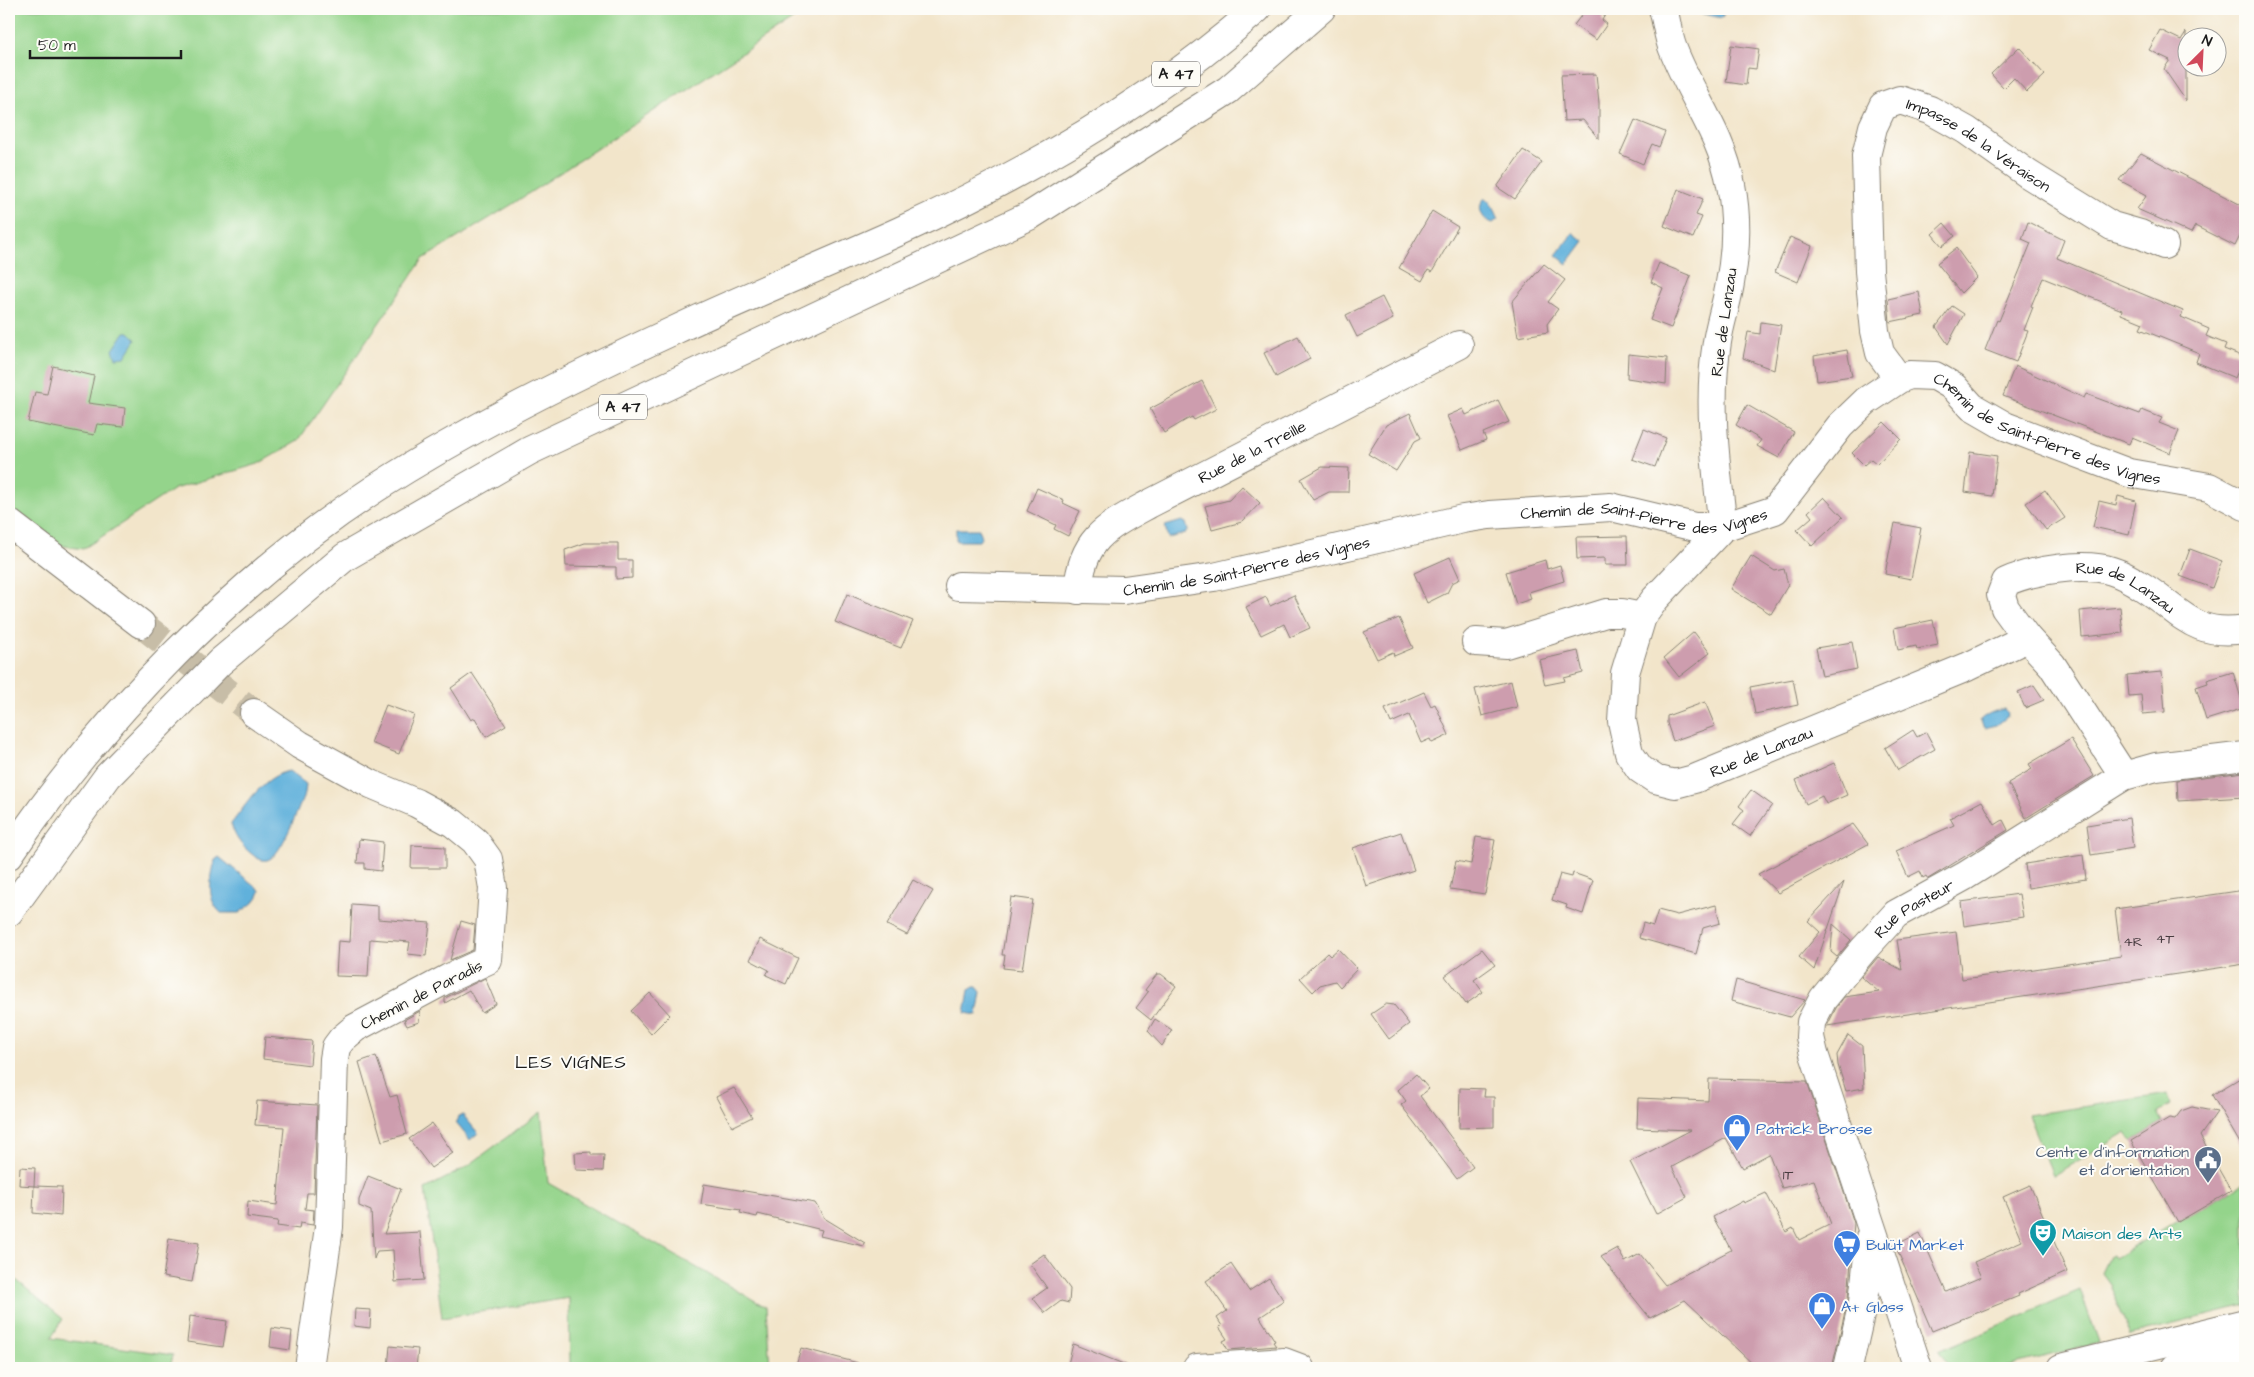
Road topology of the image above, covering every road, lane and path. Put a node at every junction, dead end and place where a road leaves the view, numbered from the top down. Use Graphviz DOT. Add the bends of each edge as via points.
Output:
graph roads {
  1 [pos="1257,9"];
  2 [pos="1321,9"];
  3 [pos="1663,9"];
  4 [pos="2164,245"];
  5 [pos="1460,345"];
  6 [pos="1899,379"];
  7 [pos="2245,506"];
  8 [pos="9,523"];
  9 [pos="1723,527"];
  10 [pos="959,586"];
  11 [pos="1078,590"];
  12 [pos="1642,617"];
  13 [pos="140,624"];
  14 [pos="2245,630"];
  15 [pos="2027,638"];
  16 [pos="1476,642"];
  17 [pos="254,713"];
  18 [pos="2245,756"];
  19 [pos="2124,776"];
  20 [pos="9,855"];
  21 [pos="9,912"];
  22 [pos="1871,1229"];
  23 [pos="2245,1323"];
  24 [pos="2245,1350"];
  25 [pos="309,1368"];
  26 [pos="1197,1368"];
  27 [pos="1300,1368"];
  28 [pos="1848,1368"];
  29 [pos="1918,1368"];
  30 [pos="2061,1368"];
  31 [pos="2175,1368"];
  1 -- 20 [label="main road, A 47" via="1200,58 1150,92 1002,181 903,230 590,370 513,409 375,489 260,576 155,676 91,746"];
  2 -- 21 [label="main road, A 47" via="1228,90 1031,215 529,450 345,557 220,662 108,776"];
  3 -- 9 [label="main road, Rue de Lanzau" via="1673,49 1716,136 1731,185 1735,231 1730,282 1717,343 1713,401"];
  4 -- 6 [label="main road, Impasse de la Véraison" via="2112,226 1930,110 1900,100 1883,106 1873,127 1866,156 1869,271 1880,353"];
  5 -- 11 [label="main road, Rue de la Treille" via="1149,504 1105,530 1090,547 1080,568"];
  6 -- 7 [label="main road, Chemin de Saint-Pierre des Vignes" via="1910,375 1935,376 1954,387 1972,407 2005,426 2129,473 2209,488"];
  6 -- 9 [label="main road, Chemin de Saint-Pierre des Vignes" via="1866,401 1840,426 1775,510"];
  8 -- 13 [label="main road"];
  9 -- 11 [label="main road, Chemin de Saint-Pierre des Vignes" via="1695,527 1611,507 1488,515 1214,577 1124,590"];
  9 -- 12 [label="main road, Rue de Lanzau"];
  10 -- 11 [label="main road, Chemin de Saint-Pierre des Vignes"];
  12 -- 15 [label="main road, Rue de Lanzau" via="1625,673 1622,721 1629,752 1640,769 1655,779 1675,784 1967,667"];
  12 -- 16 [label="main road" via="1606,613 1506,644"];
  14 -- 15 [label="main road, Rue de Lanzau" via="2230,632 2199,627 2143,587 2112,571 2078,567 2021,576 2006,582 2001,595 2005,608"];
  15 -- 19 [label="main road, Rue de Lanzau" via="2052,665"];
  17 -- 25 [label="main road, Chemin de Paradis" via="332,764 453,823 475,841 488,859 493,888 488,960 355,1028 336,1047 329,1227"];
  18 -- 19 [label="main road, Rue Pasteur" via="2156,767"];
  19 -- 22 [label="main road, Rue Pasteur" via="1965,876 1896,914 1823,1000 1811,1022 1810,1038"];
  22 -- 28 [label="main road, Rue Pasteur" via="1863,1302"];
  22 -- 29 [label="main road, Rue Pasteur"];
  23 -- 30 [label="main road"];
  24 -- 31 [label="main road"];
  26 -- 27 [label="main road" via="1284,1362"];
}
